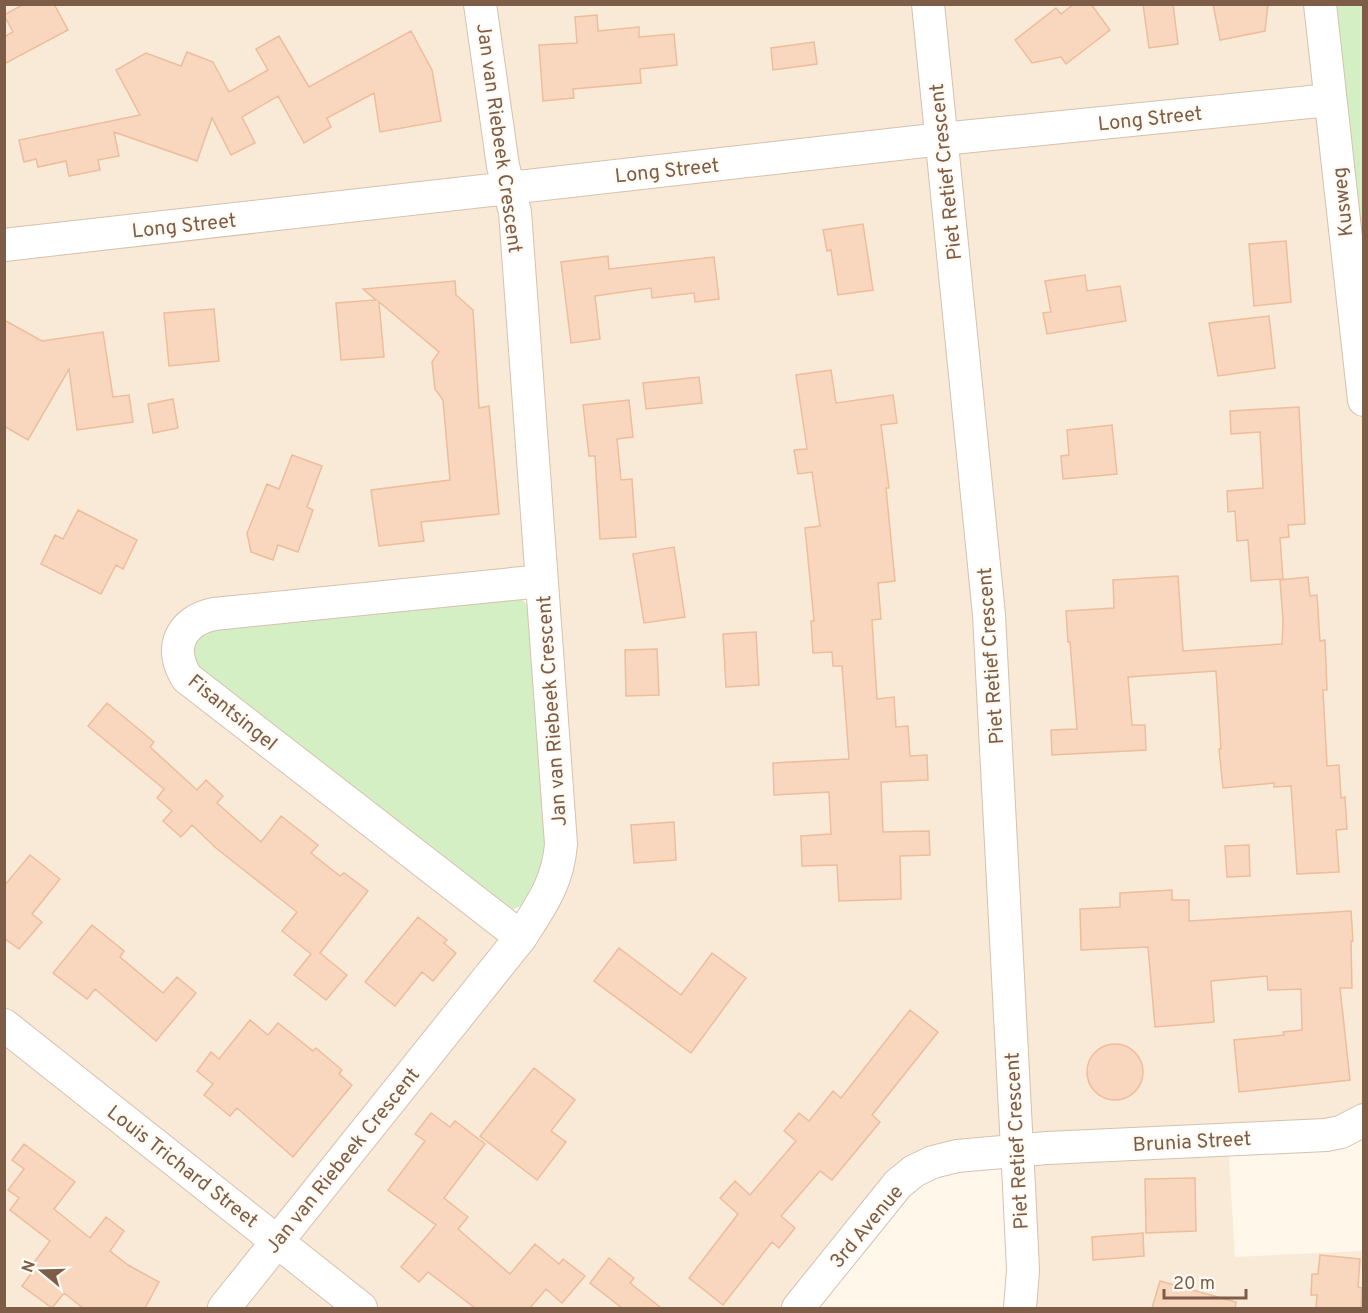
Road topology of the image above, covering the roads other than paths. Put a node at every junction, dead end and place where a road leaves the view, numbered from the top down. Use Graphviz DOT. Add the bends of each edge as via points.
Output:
graph roads {
  1 [pos="480,4"];
  2 [pos="928,4"];
  3 [pos="1320,4"];
  4 [pos="1330,100"];
  5 [pos="942,139"];
  6 [pos="509,188"];
  7 [pos="4,245"];
  8 [pos="1364,400"];
  9 [pos="542,581"];
  10 [pos="521,937"];
  11 [pos="4,1025"];
  12 [pos="1364,1120"];
  13 [pos="1017,1150"];
  14 [pos="278,1241"];
  15 [pos="224,1308"];
  16 [pos="361,1308"];
  17 [pos="798,1308"];
  18 [pos="1020,1308"];
  1 -- 6 [label="street, Jan van Riebeek Crescent"];
  2 -- 5 [label="street, Piet Retief Crescent"];
  3 -- 4 [label="street, Kusweg"];
  4 -- 5 [label="street, Long Street"];
  4 -- 8 [label="street, Kusweg"];
  5 -- 6 [label="street, Long Street"];
  5 -- 13 [label="street, Piet Retief Crescent" via="989,615"];
  6 -- 7 [label="street, Long Street"];
  6 -- 9 [label="street, Jan van Riebeek Crescent" via="515,212"];
  9 -- 10 [label="street, Jan van Riebeek Crescent" via="560,852 550,890"];
  9 -- 10 [label="street, Fisantsingel" via="214,614 194,621 178,647 181,669 187,678"];
  10 -- 14 [label="street, Jan van Riebeek Crescent"];
  11 -- 14 [label="street, Louis Trichard Street"];
  12 -- 13 [label="street, Brunia Street" via="1326,1135"];
  13 -- 17 [label="street, 3rd Avenue" via="944,1158 914,1171 898,1184"];
  13 -- 18 [label="street, Piet Retief Crescent" via="1023,1270"];
  14 -- 15 [label="street, Jan van Riebeek Crescent"];
  14 -- 16 [label="street, Louis Trichard Street"];
}
